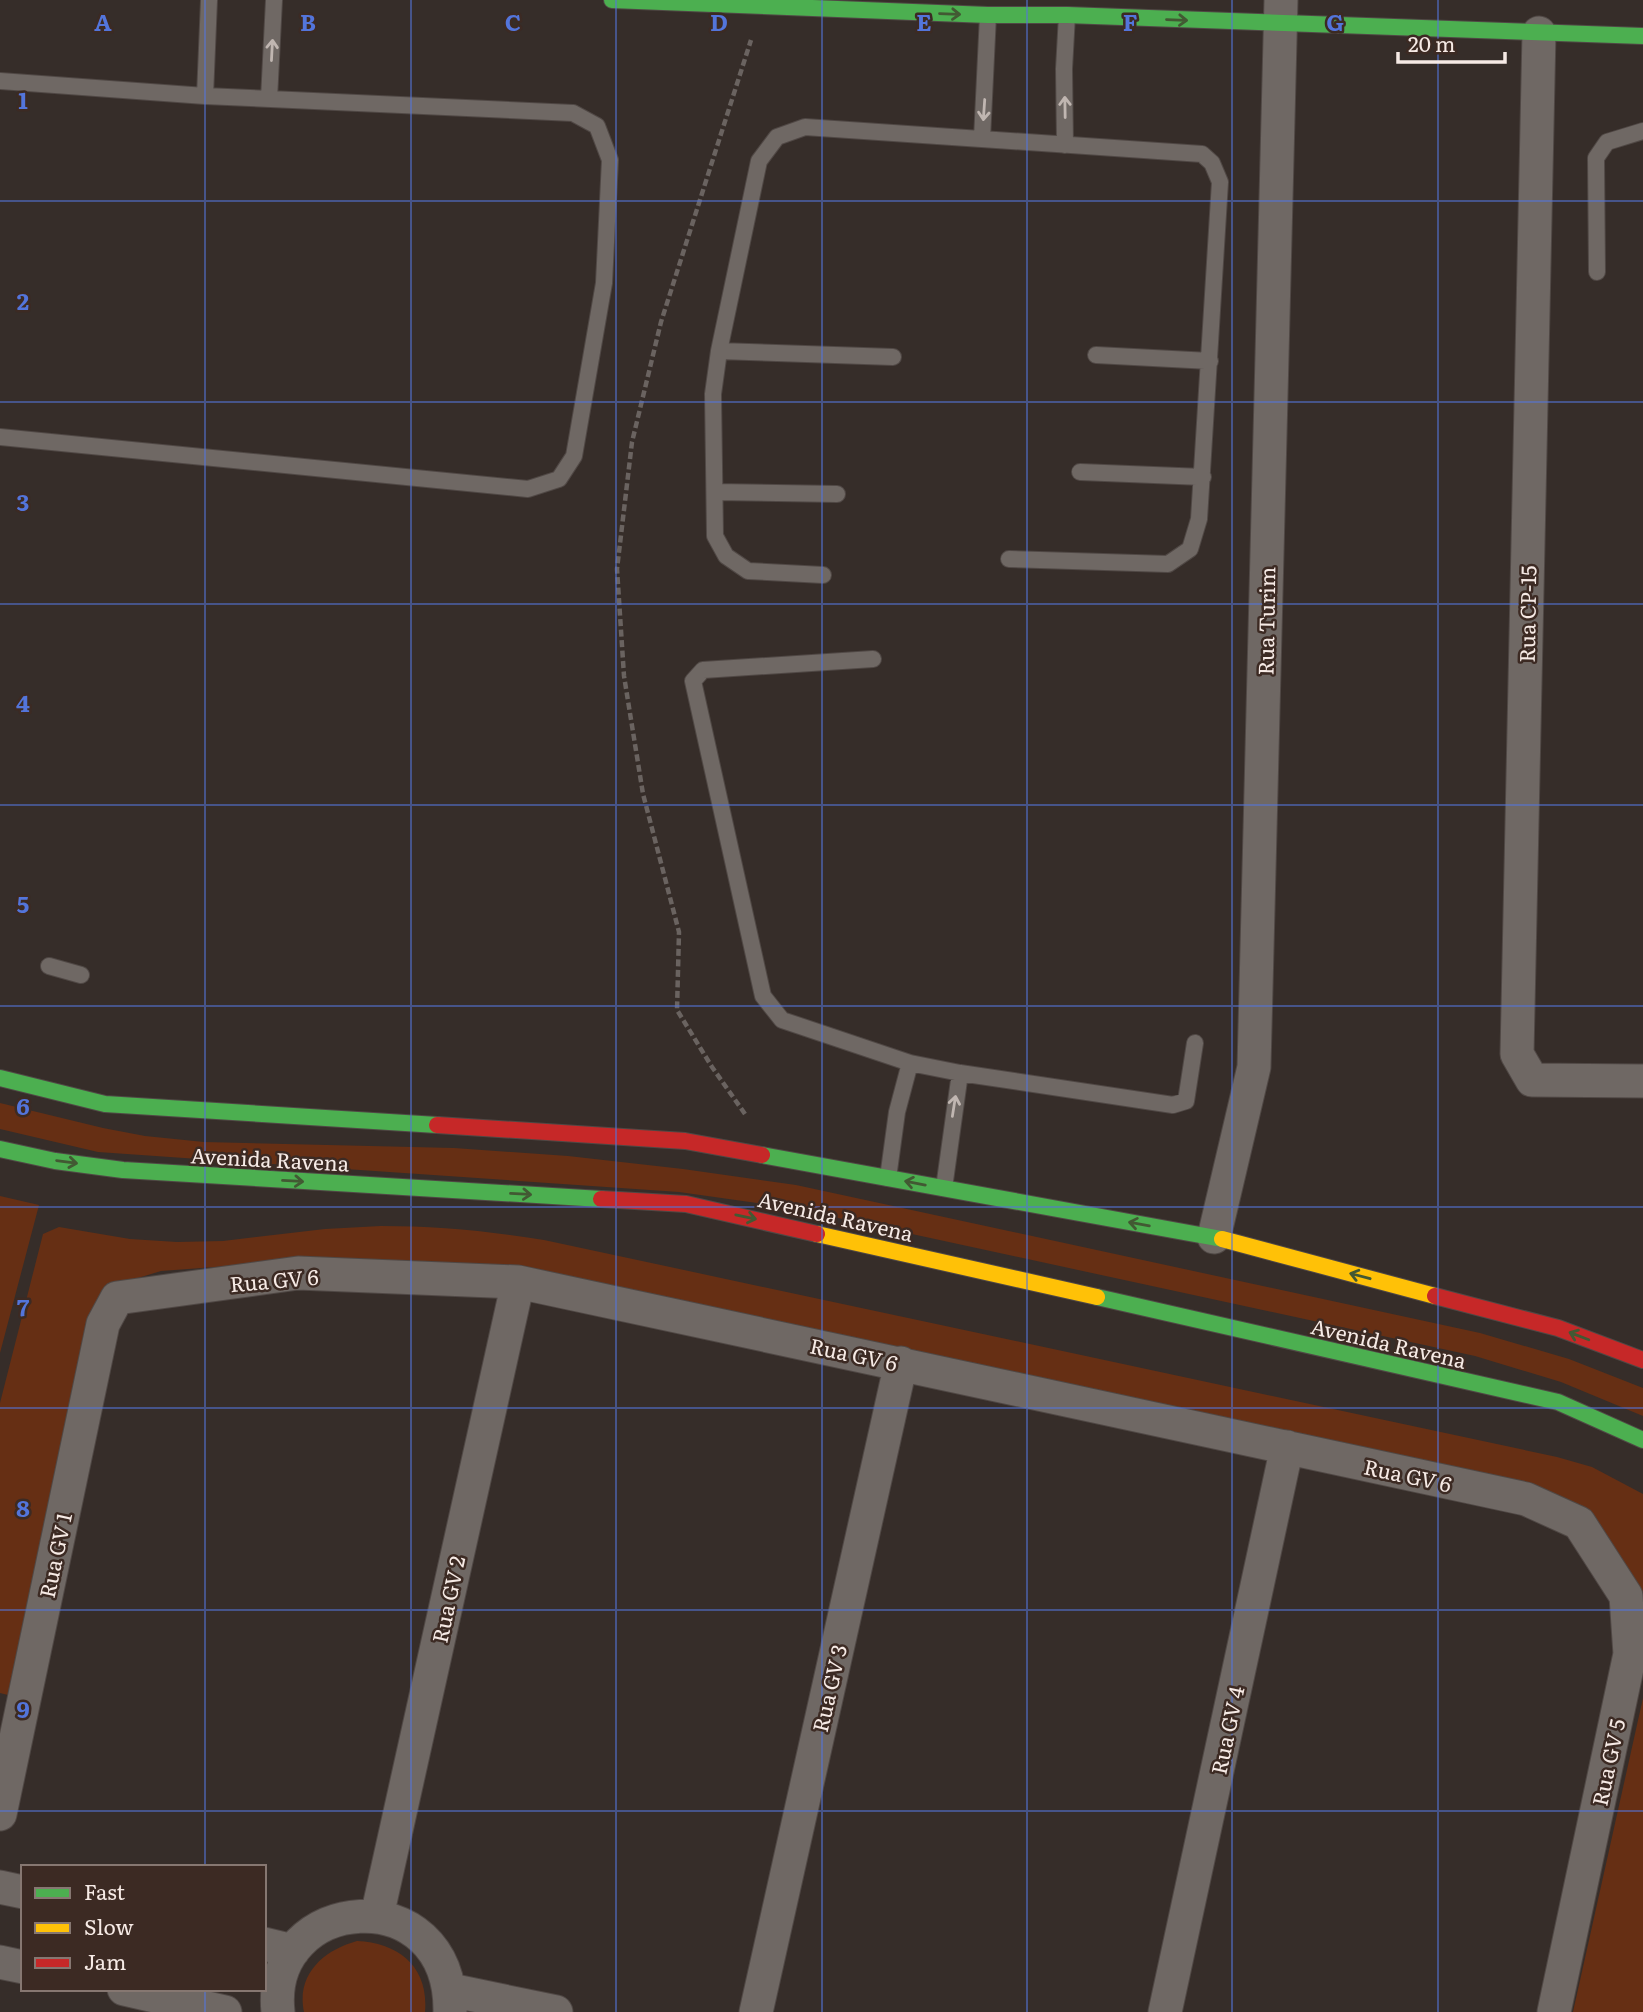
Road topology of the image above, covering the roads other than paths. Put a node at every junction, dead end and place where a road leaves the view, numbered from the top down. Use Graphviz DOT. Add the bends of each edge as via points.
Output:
graph roads {
  1 [pos="209,0"];
  2 [pos="274,0"];
  3 [pos="612,0"];
  4 [pos="1281,12"];
  5 [pos="988,15"];
  6 [pos="1066,15"];
  7 [pos="1539,33"];
  8 [pos="1643,36"];
  9 [pos="0,81"];
  10 [pos="205,96"];
  11 [pos="269,99"];
  12 [pos="1643,131"];
  13 [pos="982,139"];
  14 [pos="1065,145"];
  15 [pos="1597,272"];
  16 [pos="719,352"];
  17 [pos="1097,355"];
  18 [pos="893,357"];
  19 [pos="1210,361"];
  20 [pos="0,437"];
  21 [pos="1080,472"];
  22 [pos="1203,477"];
  23 [pos="715,492"];
  24 [pos="837,494"];
  25 [pos="1009,559"];
  26 [pos="823,575"];
  27 [pos="873,660"];
  28 [pos="49,966"];
  29 [pos="80,975"];
  30 [pos="1195,1043"];
  31 [pos="910,1063"];
  32 [pos="960,1073"];
  33 [pos="0,1078"];
  34 [pos="1643,1081"];
  35 [pos="0,1149"];
  36 [pos="888,1178"];
  37 [pos="944,1188"];
  38 [pos="1214,1237"];
  39 [pos="517,1282"];
  40 [pos="117,1298"];
  41 [pos="1643,1360"];
  42 [pos="901,1363"];
  43 [pos="1643,1440"];
  44 [pos="1287,1447"];
  45 [pos="1579,1523"];
  46 [pos="10,1716"];
  47 [pos="0,1814"];
  48 [pos="0,1887"];
  49 [pos="21,1892"];
  50 [pos="377,1916"];
  51 [pos="279,1948"];
  52 [pos="0,1962"];
  53 [pos="21,1967"];
  54 [pos="133,1991"];
  55 [pos="450,2001"];
  56 [pos="225,2012"];
  57 [pos="278,2012"];
  58 [pos="556,2012"];
  59 [pos="756,2012"];
  60 [pos="1165,2012"];
  61 [pos="1554,2012"];
  1 -- 10 [label="lane"];
  11 -- 2 [label="lane, one-way"];
  3 -- 5 [label="street, one-way"];
  6 -- 4 [label="street, one-way"];
  4 -- 7 [label="street"];
  4 -- 38 [label="street, Rua Turim" via="1254,1067"];
  5 -- 6 [label="street"];
  5 -- 13 [label="lane, one-way"];
  14 -- 6 [label="lane, one-way"];
  7 -- 8 [label="street"];
  7 -- 34 [label="street, Rua CP-15" via="1517,1054 1532,1080"];
  9 -- 10 [label="lane"];
  10 -- 11 [label="lane"];
  11 -- 20 [label="lane" via="573,113 597,126 610,160 604,283 574,456 559,479 528,489"];
  12 -- 15 [label="lane" via="1607,142 1596,159"];
  13 -- 14 [label="lane"];
  13 -- 16 [label="lane" via="805,127 777,137 759,161"];
  14 -- 19 [label="lane" via="1202,154 1212,163 1220,182"];
  16 -- 18 [label="lane"];
  16 -- 23 [label="lane" via="713,394"];
  17 -- 19 [label="lane"];
  19 -- 22 [label="lane"];
  21 -- 22 [label="lane"];
  22 -- 25 [label="lane" via="1199,519 1190,549 1168,564"];
  23 -- 24 [label="lane"];
  23 -- 26 [label="lane" via="715,536 726,556 748,571"];
  27 -- 31 [label="lane" via="703,670 693,681 764,996 782,1020"];
  28 -- 29 [label="lane"];
  30 -- 32 [label="lane" via="1186,1101 1173,1105"];
  31 -- 32 [label="lane"];
  31 -- 36 [label="lane" via="897,1112"];
  37 -- 32 [label="lane, one-way"];
  33 -- 36 [label="street, Avenida Ravena" via="105,1104 685,1141"];
  35 -- 43 [label="street, Avenida Ravena, one-way" via="124,1170 686,1204 1558,1402"];
  37 -- 36 [label="street, Avenida Ravena, one-way"];
  38 -- 37 [label="street, Avenida Ravena, one-way"];
  41 -- 38 [label="street, Avenida Ravena, one-way" via="1558,1328"];
  39 -- 40 [label="street, Rua GV 6" via="298,1273"];
  39 -- 42 [label="street, Rua GV 6"];
  39 -- 50 [label="street, Rua GV 2"];
  40 -- 46 [label="street, Rua GV 1" via="103,1324"];
  42 -- 44 [label="street, Rua GV 6"];
  42 -- 59 [label="street, Rua GV 3"];
  44 -- 45 [label="street, Rua GV 6" via="1526,1499"];
  44 -- 60 [label="street, Rua GV 4"];
  45 -- 61 [label="street, Rua GV 5" via="1626,1596 1630,1654"];
  46 -- 47 [label="street, Rua GV 1"];
  48 -- 49 [label="street"];
  50 -- 51 [label="street" via="330,1922"];
  50 -- 55 [label="street" via="404,1924 426,1941 442,1964"];
  51 -- 57 [label="street"];
  52 -- 53 [label="street"];
  54 -- 56 [label="street"];
  55 -- 58 [label="street"];
}
